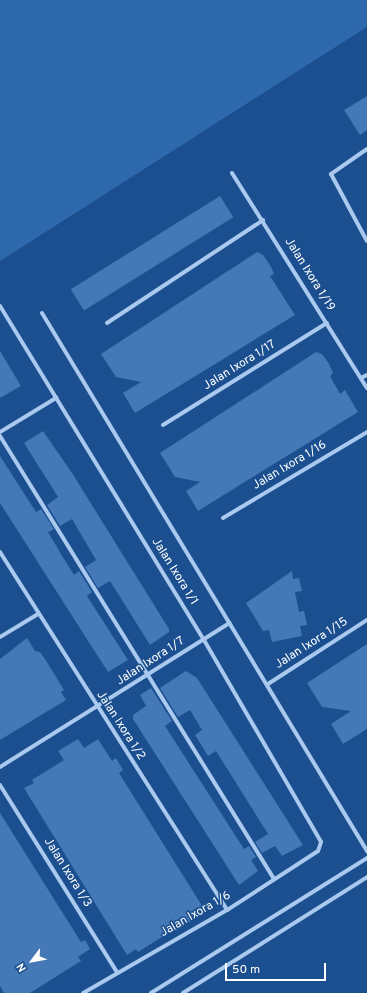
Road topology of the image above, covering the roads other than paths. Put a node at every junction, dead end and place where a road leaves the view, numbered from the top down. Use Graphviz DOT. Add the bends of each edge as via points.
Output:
graph roads {
  1 [pos="367,149"];
  2 [pos="232,173"];
  3 [pos="263,220"];
  4 [pos="367,241"];
  5 [pos="0,306"];
  6 [pos="42,313"];
  7 [pos="107,323"];
  8 [pos="327,323"];
  9 [pos="367,374"];
  10 [pos="361,378"];
  11 [pos="367,388"];
  12 [pos="56,398"];
  13 [pos="163,425"];
  14 [pos="0,432"];
  15 [pos="367,432"];
  16 [pos="0,436"];
  17 [pos="224,518"];
  18 [pos="0,552"];
  19 [pos="38,614"];
  20 [pos="367,620"];
  21 [pos="230,623"];
  22 [pos="0,637"];
  23 [pos="204,640"];
  24 [pos="150,675"];
  25 [pos="268,684"];
  26 [pos="97,708"];
  27 [pos="0,768"];
  28 [pos="0,785"];
  29 [pos="318,851"];
  30 [pos="367,851"];
  31 [pos="367,858"];
  32 [pos="367,877"];
  33 [pos="274,879"];
  34 [pos="227,910"];
  35 [pos="117,972"];
  36 [pos="83,993"];
  37 [pos="151,993"];
  38 [pos="183,993"];
  1 -- 4 [label="street" via="331,174"];
  2 -- 3 [label="street, Jalan Ixora 1/19"];
  3 -- 7 [label="street"];
  3 -- 8 [label="street, Jalan Ixora 1/19"];
  5 -- 12 [label="street, Jalan Ixora 1/1"];
  6 -- 21 [label="street"];
  8 -- 10 [label="street, Jalan Ixora 1/19"];
  8 -- 13 [label="street, Jalan Ixora 1/17"];
  9 -- 10 [label="street"];
  10 -- 11 [label="street, Jalan Ixora 1/19"];
  12 -- 14 [label="street"];
  12 -- 23 [label="street, Jalan Ixora 1/1"];
  15 -- 17 [label="street, Jalan Ixora 1/16"];
  16 -- 24 [label="street"];
  18 -- 19 [label="street, Jalan Ixora 1/2"];
  19 -- 22 [label="street"];
  19 -- 26 [label="street, Jalan Ixora 1/2"];
  20 -- 25 [label="street, Jalan Ixora 1/15"];
  21 -- 23 [label="street, Jalan Ixora 1/7"];
  21 -- 25 [label="street"];
  23 -- 24 [label="street, Jalan Ixora 1/7"];
  23 -- 29 [label="street, Jalan Ixora 1/1" via="319,835 321,842"];
  24 -- 26 [label="street, Jalan Ixora 1/7"];
  24 -- 33 [label="street"];
  25 -- 30 [label="street"];
  26 -- 27 [label="street, Jalan Ixora 1/7"];
  26 -- 34 [label="street, Jalan Ixora 1/2"];
  28 -- 35 [label="street, Jalan Ixora 1/3"];
  29 -- 33 [label="street, Jalan Ixora 1/6"];
  31 -- 37 [label="street"];
  32 -- 38 [label="street"];
  33 -- 34 [label="street, Jalan Ixora 1/6"];
  34 -- 35 [label="street, Jalan Ixora 1/6"];
  35 -- 36 [label="street, Jalan Ixora 1/6"];
}
